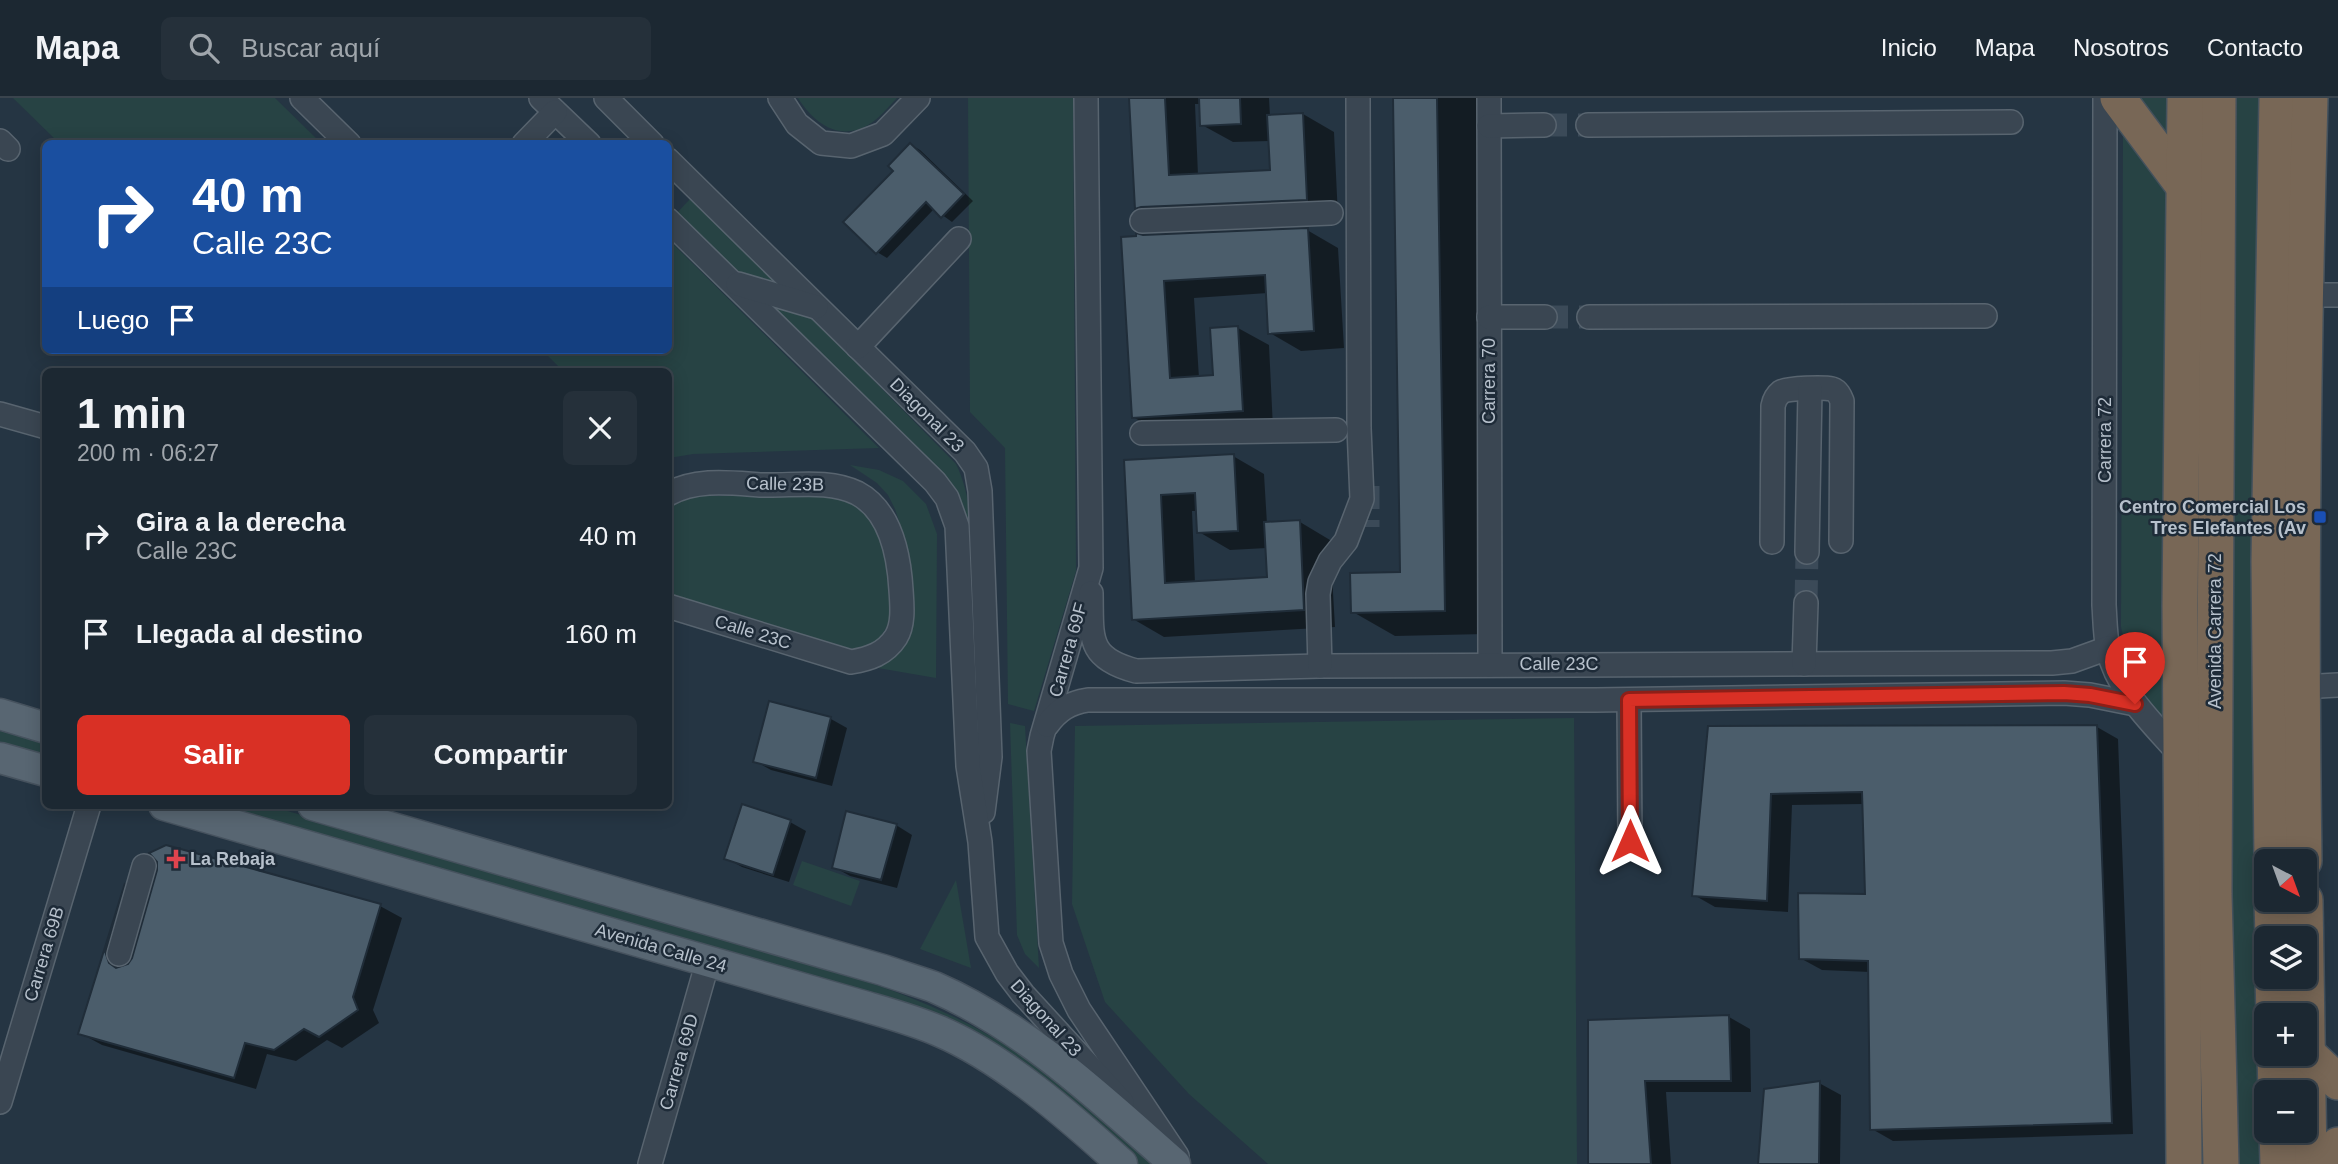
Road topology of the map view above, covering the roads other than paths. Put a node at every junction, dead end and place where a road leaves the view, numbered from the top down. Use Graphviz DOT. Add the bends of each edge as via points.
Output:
graph roads {
  1 [pos="302,98"];
  2 [pos="606,98"];
  3 [pos="780,98"];
  4 [pos="918,98"];
  5 [pos="1086,98"];
  6 [pos="1357,98"];
  7 [pos="1489,98"];
  8 [pos="2105,98"];
  9 [pos="2118,98"];
  10 [pos="2185,98"];
  11 [pos="2218,98"];
  12 [pos="2277,98"];
  13 [pos="2309,98"];
  14 [pos="548,105"];
  15 [pos="2011,122"];
  16 [pos="1544,125"];
  17 [pos="1588,125"];
  18 [pos="1489,126"];
  19 [pos="345,140"];
  20 [pos="526,140"];
  21 [pos="585,140"];
  22 [pos="648,140"];
  23 [pos="672,164"];
  24 [pos="2185,188"];
  25 [pos="1331,213"];
  26 [pos="1142,221"];
  27 [pos="672,224"];
  28 [pos="959,239"];
  29 [pos="734,282"];
  30 [pos="2321,295"];
  31 [pos="819,308"];
  32 [pos="1985,316"];
  33 [pos="1489,317"];
  34 [pos="1545,317"];
  35 [pos="1589,317"];
  36 [pos="858,347"];
  37 [pos="1810,389"];
  38 [pos="0,414"];
  39 [pos="42,426"];
  40 [pos="1336,430"];
  41 [pos="1142,433"];
  42 [pos="2182,444"];
  43 [pos="675,490"];
  44 [pos="2216,493"];
  45 [pos="1368,527"];
  46 [pos="1841,541"];
  47 [pos="1772,542"];
  48 [pos="1807,552"];
  49 [pos="1091,568"];
  50 [pos="1320,582"];
  51 [pos="1806,603"];
  52 [pos="672,607"];
  53 [pos="2108,648"];
  54 [pos="837,659"];
  55 [pos="1804,664"];
  56 [pos="1489,665"];
  57 [pos="1320,666"];
  58 [pos="2338,685"];
  59 [pos="2301,687"];
  60 [pos="1629,700"];
  61 [pos="2135,704"];
  62 [pos="0,714"];
  63 [pos="1047,725"];
  64 [pos="42,726"];
  65 [pos="2182,757"];
  66 [pos="0,758"];
  67 [pos="42,770"];
  68 [pos="88,809"];
  69 [pos="178,809"];
  70 [pos="327,809"];
  71 [pos="1630,841"];
  72 [pos="980,842"];
  73 [pos="2272,849"];
  74 [pos="2304,849"];
  75 [pos="144,866"];
  76 [pos="2304,912"];
  77 [pos="119,954"];
  78 [pos="708,961"];
  79 [pos="2296,1003"];
  80 [pos="2293,1066"];
  81 [pos="2311,1066"];
  82 [pos="2219,1077"];
  83 [pos="2338,1082"];
  84 [pos="0,1102"];
  85 [pos="2277,1143"];
  86 [pos="2338,1145"];
  87 [pos="2184,1155"];
  88 [pos="650,1164"];
  89 [pos="1122,1164"];
  90 [pos="1179,1164"];
  91 [pos="2221,1164"];
  92 [pos="2278,1164"];
  93 [pos="2309,1164"];
  94 [pos="2326,1164"];
  1 -- 19 [label="street"];
  2 -- 22 [label="street"];
  3 -- 4 [label="street" via="797,124 821,143 851,146 883,134"];
  5 -- 49 [label="street, Carrera 69F"];
  6 -- 50 [label="street" via="1362,499 1346,541"];
  7 -- 18 [label="street, Carrera 70"];
  8 -- 53 [label="street, Carrera 72" via="2104,605"];
  9 -- 24 [label="highway"];
  10 -- 24 [label="highway, Avenida Carrera 72"];
  11 -- 44 [label="highway, Avenida Carrera 72"];
  12 -- 73 [label="highway" via="2269,562"];
  13 -- 30 [label="highway"];
  14 -- 20 [label="street"];
  14 -- 21 [label="street"];
  15 -- 17 [label="street"];
  16 -- 18 [label="street"];
  18 -- 33 [label="street, Carrera 70"];
  23 -- 31 [label="street, Diagonal 23"];
  24 -- 42 [label="highway, Avenida Carrera 72"];
  25 -- 26 [label="street"];
  27 -- 29 [label="street, Diagonal 23"];
  28 -- 36 [label="street"];
  29 -- 31 [label="street"];
  29 -- 72 [label="street, Diagonal 23" via="947,498 957,526 968,766"];
  30 -- 59 [label="highway"];
  31 -- 36 [label="street, Diagonal 23"];
  32 -- 35 [label="street"];
  33 -- 34 [label="street"];
  33 -- 56 [label="street, Carrera 70"];
  36 -- 72 [label="street, Diagonal 23" via="965,452 979,478 990,757"];
  37 -- 46 [label="street" via="1831,389 1842,401"];
  37 -- 47 [label="street" via="1782,392 1773,406"];
  37 -- 48 [label="street"];
  38 -- 39 [label="street"];
  40 -- 41 [label="street"];
  42 -- 44 [label="highway"];
  42 -- 65 [label="highway, Avenida Carrera 72"];
  43 -- 54 [label="street, Calle 23B" via="715,483 839,485 860,495 879,514 900,563 902,606 896,636 876,656 851,662"];
  44 -- 82 [label="highway, Avenida Carrera 72" via="2214,894"];
  45 -- 50 [label="street" via="1353,552"];
  49 -- 57 [label="street, Calle 23C" via="1092,641 1097,651 1117,666 1136,671"];
  49 -- 63 [label="street, Carrera 69F"];
  50 -- 57 [label="street"];
  51 -- 55 [label="street"];
  52 -- 54 [label="street, Calle 23C"];
  53 -- 55 [label="street, Calle 23C" via="2052,663"];
  53 -- 61 [label="street, Carrera 72"];
  55 -- 56 [label="street, Calle 23C"];
  56 -- 57 [label="street, Calle 23C"];
  58 -- 59 [label="street"];
  59 -- 74 [label="highway"];
  60 -- 61 [label="street, Calle 23C" via="2064,693"];
  60 -- 63 [label="street, Calle 23C" via="1088,700 1058,711"];
  60 -- 71 [label="street"];
  61 -- 65 [label="street, Carrera 72"];
  62 -- 64 [label="main road"];
  63 -- 90 [label="street, Carrera 69F" via="1039,751 1051,943 1079,1010"];
  65 -- 87 [label="highway, Avenida Carrera 72"];
  66 -- 67 [label="main road"];
  68 -- 84 [label="street, Carrera 69B"];
  69 -- 78 [label="main road, Avenida Calle 24"];
  70 -- 90 [label="main road" via="933,987 1064,1068"];
  72 -- 90 [label="street, Diagonal 23" via="984,922 1000,962 1023,994"];
  75 -- 77 [label="street"];
  76 -- 79 [label="highway"];
  78 -- 88 [label="street, Carrera 69D"];
  78 -- 89 [label="main road, Avenida Calle 24" via="878,1010 962,1042 1047,1099"];
  80 -- 93 [label="highway"];
  81 -- 83 [label="highway"];
  82 -- 87 [label="highway"];
  82 -- 91 [label="highway, Avenida Carrera 72"];
  85 -- 92 [label="highway"];
  86 -- 94 [label="highway"];
}
